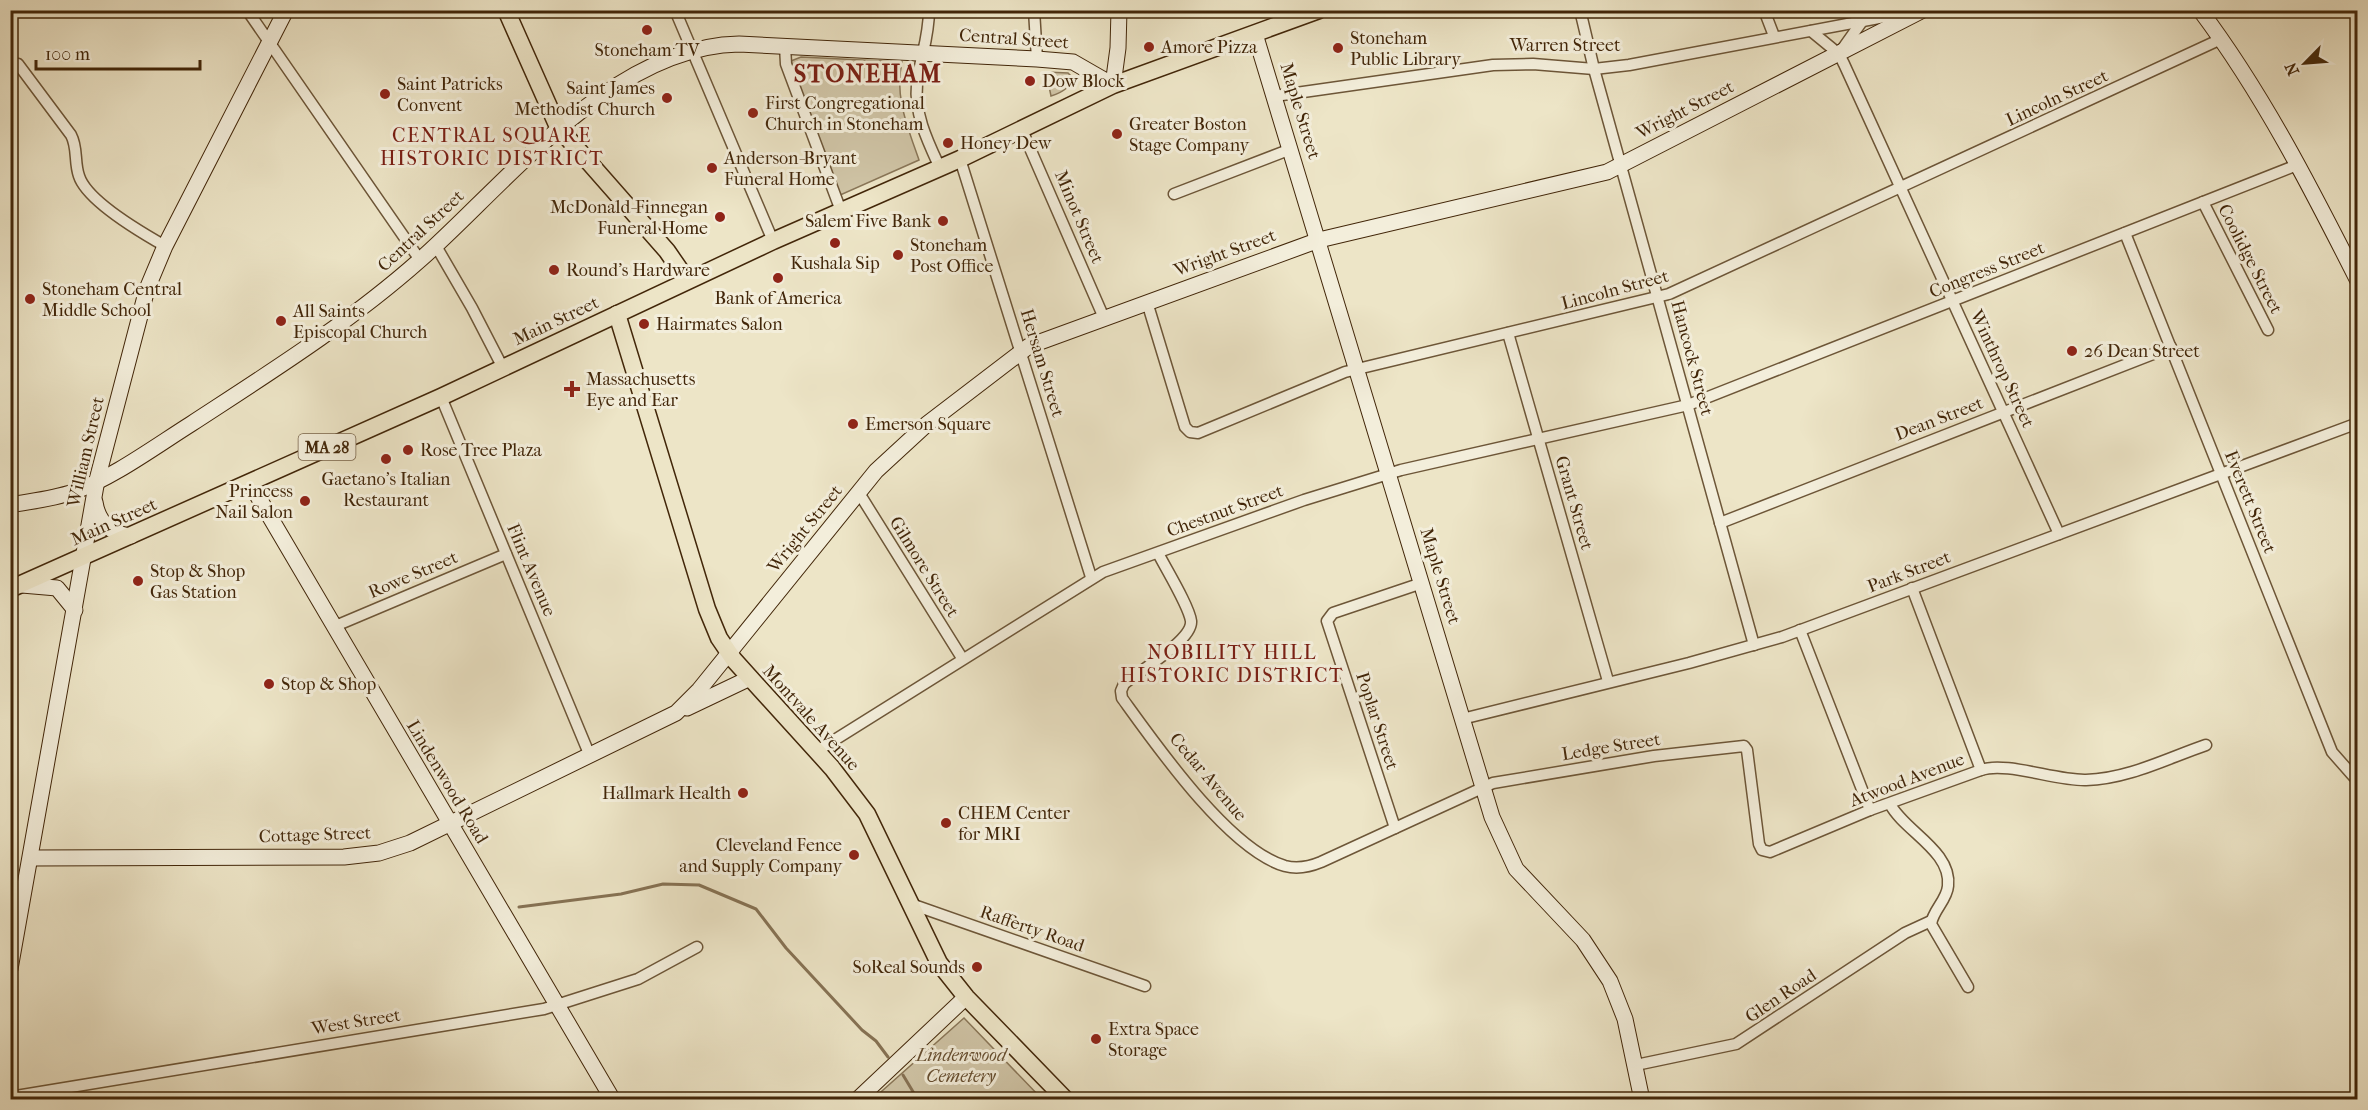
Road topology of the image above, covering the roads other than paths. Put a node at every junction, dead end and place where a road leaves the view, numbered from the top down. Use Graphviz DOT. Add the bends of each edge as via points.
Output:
graph roads {
  1 [pos="247,10"];
  2 [pos="286,10"];
  3 [pos="506,10"];
  4 [pos="675,10"];
  5 [pos="929,10"];
  6 [pos="1034,10"];
  7 [pos="1119,10"];
  8 [pos="1319,10"];
  9 [pos="1580,10"];
  10 [pos="1764,10"];
  11 [pos="2200,10"];
  12 [pos="1923,11"];
  13 [pos="1862,15"];
  14 [pos="1811,31"];
  15 [pos="1255,34"];
  16 [pos="1774,36"];
  17 [pos="2222,39"];
  18 [pos="271,41"];
  19 [pos="785,46"];
  20 [pos="692,50"];
  21 [pos="924,52"];
  22 [pos="1839,54"];
  23 [pos="1037,59"];
  24 [pos="18,64"];
  25 [pos="1594,69"];
  26 [pos="1113,85"];
  27 [pos="1275,96"];
  28 [pos="558,127"];
  29 [pos="1022,130"];
  30 [pos="1291,149"];
  31 [pos="960,159"];
  32 [pos="1622,165"];
  33 [pos="2297,165"];
  34 [pos="940,168"];
  35 [pos="1901,189"];
  36 [pos="1174,194"];
  37 [pos="2203,202"];
  38 [pos="841,211"];
  39 [pos="2125,233"];
  40 [pos="1319,240"];
  41 [pos="772,241"];
  42 [pos="165,246"];
  43 [pos="435,246"];
  44 [pos="420,260"];
  45 [pos="687,280"];
  46 [pos="2358,281"];
  47 [pos="1658,298"];
  48 [pos="1953,301"];
  49 [pos="1147,302"];
  50 [pos="617,314"];
  51 [pos="1104,318"];
  52 [pos="2268,330"];
  53 [pos="1508,333"];
  54 [pos="2171,347"];
  55 [pos="1020,351"];
  56 [pos="503,368"];
  57 [pos="1358,368"];
  58 [pos="441,397"];
  59 [pos="1688,405"];
  60 [pos="2003,412"];
  61 [pos="2358,423"];
  62 [pos="1538,437"];
  63 [pos="2221,473"];
  64 [pos="1389,474"];
  65 [pos="98,480"];
  66 [pos="250,483"];
  67 [pos="859,493"];
  68 [pos="95,496"];
  69 [pos="10,505"];
  70 [pos="1720,523"];
  71 [pos="2059,534"];
  72 [pos="131,536"];
  73 [pos="1158,553"];
  74 [pos="506,554"];
  75 [pos="84,557"];
  76 [pos="1091,577"];
  77 [pos="1422,584"];
  78 [pos="16,587"];
  79 [pos="1912,588"];
  80 [pos="75,610"];
  81 [pos="333,627"];
  82 [pos="1800,630"];
  83 [pos="1754,645"];
  84 [pos="729,653"];
  85 [pos="962,658"];
  86 [pos="750,678"];
  87 [pos="1608,681"];
  88 [pos="676,713"];
  89 [pos="1462,719"];
  90 [pos="2206,745"];
  91 [pos="817,751"];
  92 [pos="590,756"];
  93 [pos="1981,770"];
  94 [pos="2354,777"];
  95 [pos="1483,786"];
  96 [pos="1890,804"];
  97 [pos="1870,810"];
  98 [pos="449,823"];
  99 [pos="1395,828"];
  100 [pos="1765,852"];
  101 [pos="32,858"];
  102 [pos="908,903"];
  103 [pos="1932,921"];
  104 [pos="697,947"];
  105 [pos="10,969"];
  106 [pos="1145,986"];
  107 [pos="1968,987"];
  108 [pos="966,996"];
  109 [pos="557,1005"];
  110 [pos="1636,1065"];
  111 [pos="10,1097"];
  112 [pos="613,1100"];
  113 [pos="857,1100"];
  114 [pos="1066,1100"];
  115 [pos="1642,1100"];
  1 -- 18 [label="street"];
  2 -- 18 [label="street, William Street"];
  3 -- 28 [label="main road"];
  4 -- 20 [label="street"];
  5 -- 21 [label="street"];
  6 -- 23 [label="street"];
  7 -- 26 [label="street"];
  8 -- 15 [label="main road, Main Street / MA 28"];
  9 -- 25 [label="street, Hancock Street"];
  10 -- 16 [label="street"];
  11 -- 17 [label="street"];
  12 -- 13 [label="street, Warren Street"];
  12 -- 22 [label="street, Warren Street"];
  13 -- 14 [label="street, Warren Street"];
  13 -- 22 [label="street"];
  14 -- 16 [label="street, Warren Street"];
  14 -- 22 [label="street, Winthrop Street"];
  15 -- 26 [label="main road, Main Street / MA 28"];
  15 -- 27 [label="street, Maple Street"];
  16 -- 25 [label="street, Warren Street"];
  17 -- 33 [label="street"];
  17 -- 35 [label="street, Lincoln Street"];
  18 -- 42 [label="street, William Street"];
  18 -- 44 [label="street"];
  19 -- 20 [label="street, Central Street" via="729,44"];
  19 -- 21 [label="street, Central Street"];
  19 -- 38 [label="street" via="786,64"];
  20 -- 28 [label="street, Central Street" via="639,74"];
  20 -- 41 [label="street"];
  21 -- 23 [label="street, Central Street"];
  21 -- 34 [label="street" via="918,81 919,113"];
  22 -- 32 [label="street, Wright Street"];
  22 -- 35 [label="street, Winthrop Street"];
  23 -- 26 [label="street, Central Street" via="1073,62"];
  24 -- 42 [label="street" via="71,135 78,173 85,187"];
  25 -- 27 [label="street, Warren Street" via="1492,65"];
  25 -- 32 [label="street, Hancock Street"];
  26 -- 29 [label="main road, Main Street / MA 28"];
  27 -- 30 [label="street, Maple Street"];
  28 -- 43 [label="street, Central Street"];
  28 -- 45 [label="main road"];
  29 -- 31 [label="main road, Main Street / MA 28"];
  29 -- 51 [label="street, Minot Street"];
  30 -- 36 [label="street"];
  30 -- 40 [label="street, Maple Street"];
  31 -- 34 [label="main road, Main Street / MA 28"];
  31 -- 55 [label="street, Hersam Street"];
  32 -- 40 [label="street, Wright Street" via="1607,172"];
  32 -- 47 [label="street, Hancock Street"];
  33 -- 37 [label="street, Congress Street"];
  33 -- 46 [label="street"];
  34 -- 38 [label="main road, Main Street / MA 28"];
  35 -- 47 [label="street, Lincoln Street"];
  35 -- 48 [label="street, Winthrop Street"];
  37 -- 39 [label="street, Congress Street"];
  37 -- 52 [label="street, Coolidge Street"];
  38 -- 41 [label="main road, Main Street / MA 28"];
  39 -- 48 [label="street, Congress Street"];
  39 -- 54 [label="street, Everett Street"];
  40 -- 49 [label="street, Wright Street"];
  40 -- 57 [label="street, Maple Street"];
  41 -- 45 [label="main road, Main Street / MA 28"];
  42 -- 65 [label="street, William Street" via="147,289"];
  43 -- 44 [label="street, Central Street"];
  43 -- 56 [label="street"];
  44 -- 65 [label="street, Central Street" via="312,344"];
  45 -- 50 [label="main road, Main Street / MA 28"];
  47 -- 53 [label="street, Lincoln Street"];
  47 -- 59 [label="street, Hancock Street"];
  48 -- 59 [label="street, Congress Street"];
  48 -- 60 [label="street, Winthrop Street"];
  49 -- 51 [label="street, Wright Street"];
  49 -- 57 [label="street, Lincoln Street" via="1185,425 1192,433"];
  50 -- 56 [label="main road, Main Street / MA 28"];
  50 -- 84 [label="main road, Montvale Avenue" via="707,609"];
  51 -- 55 [label="street, Wright Street"];
  53 -- 57 [label="street, Lincoln Street"];
  53 -- 62 [label="street, Grant Street"];
  54 -- 60 [label="street, Dean Street"];
  54 -- 63 [label="street, Everett Street"];
  55 -- 67 [label="street, Wright Street" via="921,429 876,471"];
  55 -- 76 [label="street, Hersam Street"];
  56 -- 58 [label="main road, Main Street / MA 28"];
  57 -- 64 [label="street, Maple Street"];
  58 -- 66 [label="main road, Main Street / MA 28"];
  58 -- 74 [label="street, Flint Avenue"];
  59 -- 62 [label="street, Chestnut Street"];
  59 -- 70 [label="street, Hancock Street"];
  60 -- 70 [label="street, Dean Street"];
  60 -- 71 [label="street, Winthrop Street"];
  61 -- 63 [label="street, Park Street"];
  62 -- 64 [label="street, Chestnut Street"];
  62 -- 87 [label="street, Grant Street"];
  63 -- 71 [label="street, Park Street"];
  63 -- 94 [label="street, Everett Street" via="2332,752"];
  64 -- 73 [label="street, Chestnut Street"];
  64 -- 77 [label="street, Maple Street"];
  65 -- 68 [label="street, William Street"];
  65 -- 69 [label="street, Central Street" via="74,492"];
  66 -- 72 [label="main road, Main Street / MA 28"];
  66 -- 81 [label="street, Lindenwood Road"];
  67 -- 84 [label="street, Wright Street"];
  67 -- 85 [label="street, Gilmore Street"];
  68 -- 72 [label="street" via="107,527 117,534"];
  68 -- 75 [label="street, William Street"];
  70 -- 83 [label="street, Hancock Street"];
  71 -- 79 [label="street, Park Street"];
  72 -- 75 [label="main road, Main Street / MA 28"];
  73 -- 76 [label="street, Chestnut Street"];
  73 -- 99 [label="street, Cedar Avenue" via="1189,614 1191,628 1183,639 1124,684 1122,696 1211,812 1253,849 1293,867 1321,862"];
  74 -- 81 [label="street, Rowe Street"];
  74 -- 92 [label="street, Flint Avenue"];
  75 -- 78 [label="main road, Main Street / MA 28"];
  75 -- 80 [label="street, William Street"];
  76 -- 85 [label="street, Chestnut Street"];
  77 -- 89 [label="street, Maple Street"];
  77 -- 99 [label="street, Poplar Street" via="1333,613 1326,621"];
  78 -- 80 [label="street" via="57,588"];
  79 -- 82 [label="street, Park Street"];
  79 -- 93 [label="street, Atwood Avenue"];
  80 -- 101 [label="street, William Street"];
  81 -- 98 [label="street, Lindenwood Road"];
  82 -- 83 [label="street, Park Street"];
  82 -- 97 [label="street"];
  83 -- 87 [label="street, Park Street"];
  84 -- 86 [label="main road, Montvale Avenue"];
  84 -- 88 [label="street, Cottage Street"];
  85 -- 91 [label="street, Chestnut Street"];
  86 -- 88 [label="street, Cottage Street"];
  86 -- 91 [label="main road, Montvale Avenue"];
  87 -- 89 [label="street, Park Street"];
  88 -- 92 [label="street, Cottage Street"];
  89 -- 95 [label="street, Maple Street"];
  90 -- 93 [label="street" via="2103,779 2074,780 1995,766"];
  91 -- 102 [label="main road, Montvale Avenue" via="871,820"];
  92 -- 98 [label="street, Cottage Street"];
  93 -- 96 [label="street, Atwood Avenue"];
  95 -- 99 [label="street, Cedar Avenue"];
  95 -- 100 [label="street, Ledge Street" via="1654,756 1745,747 1756,832"];
  95 -- 110 [label="street, Maple Street" via="1516,869 1576,932 1606,975 1625,1019"];
  96 -- 97 [label="street, Atwood Avenue"];
  96 -- 103 [label="street" via="1947,869 1947,892"];
  97 -- 100 [label="street, Atwood Avenue" via="1777,851"];
  98 -- 101 [label="street, Cottage Street" via="392,850 362,856"];
  98 -- 109 [label="street, Lindenwood Road"];
  101 -- 105 [label="street, William Street"];
  102 -- 106 [label="street, Rafferty Road"];
  102 -- 108 [label="main road, Montvale Avenue" via="939,963"];
  103 -- 107 [label="street"];
  103 -- 110 [label="street, Glen Road" via="1905,933 1736,1044"];
  104 -- 109 [label="street, West Street" via="638,979"];
  108 -- 113 [label="street"];
  108 -- 114 [label="main road, Montvale Avenue"];
  109 -- 111 [label="street, West Street"];
  109 -- 112 [label="street, Lindenwood Road"];
  110 -- 115 [label="street, Maple Street"];
}
